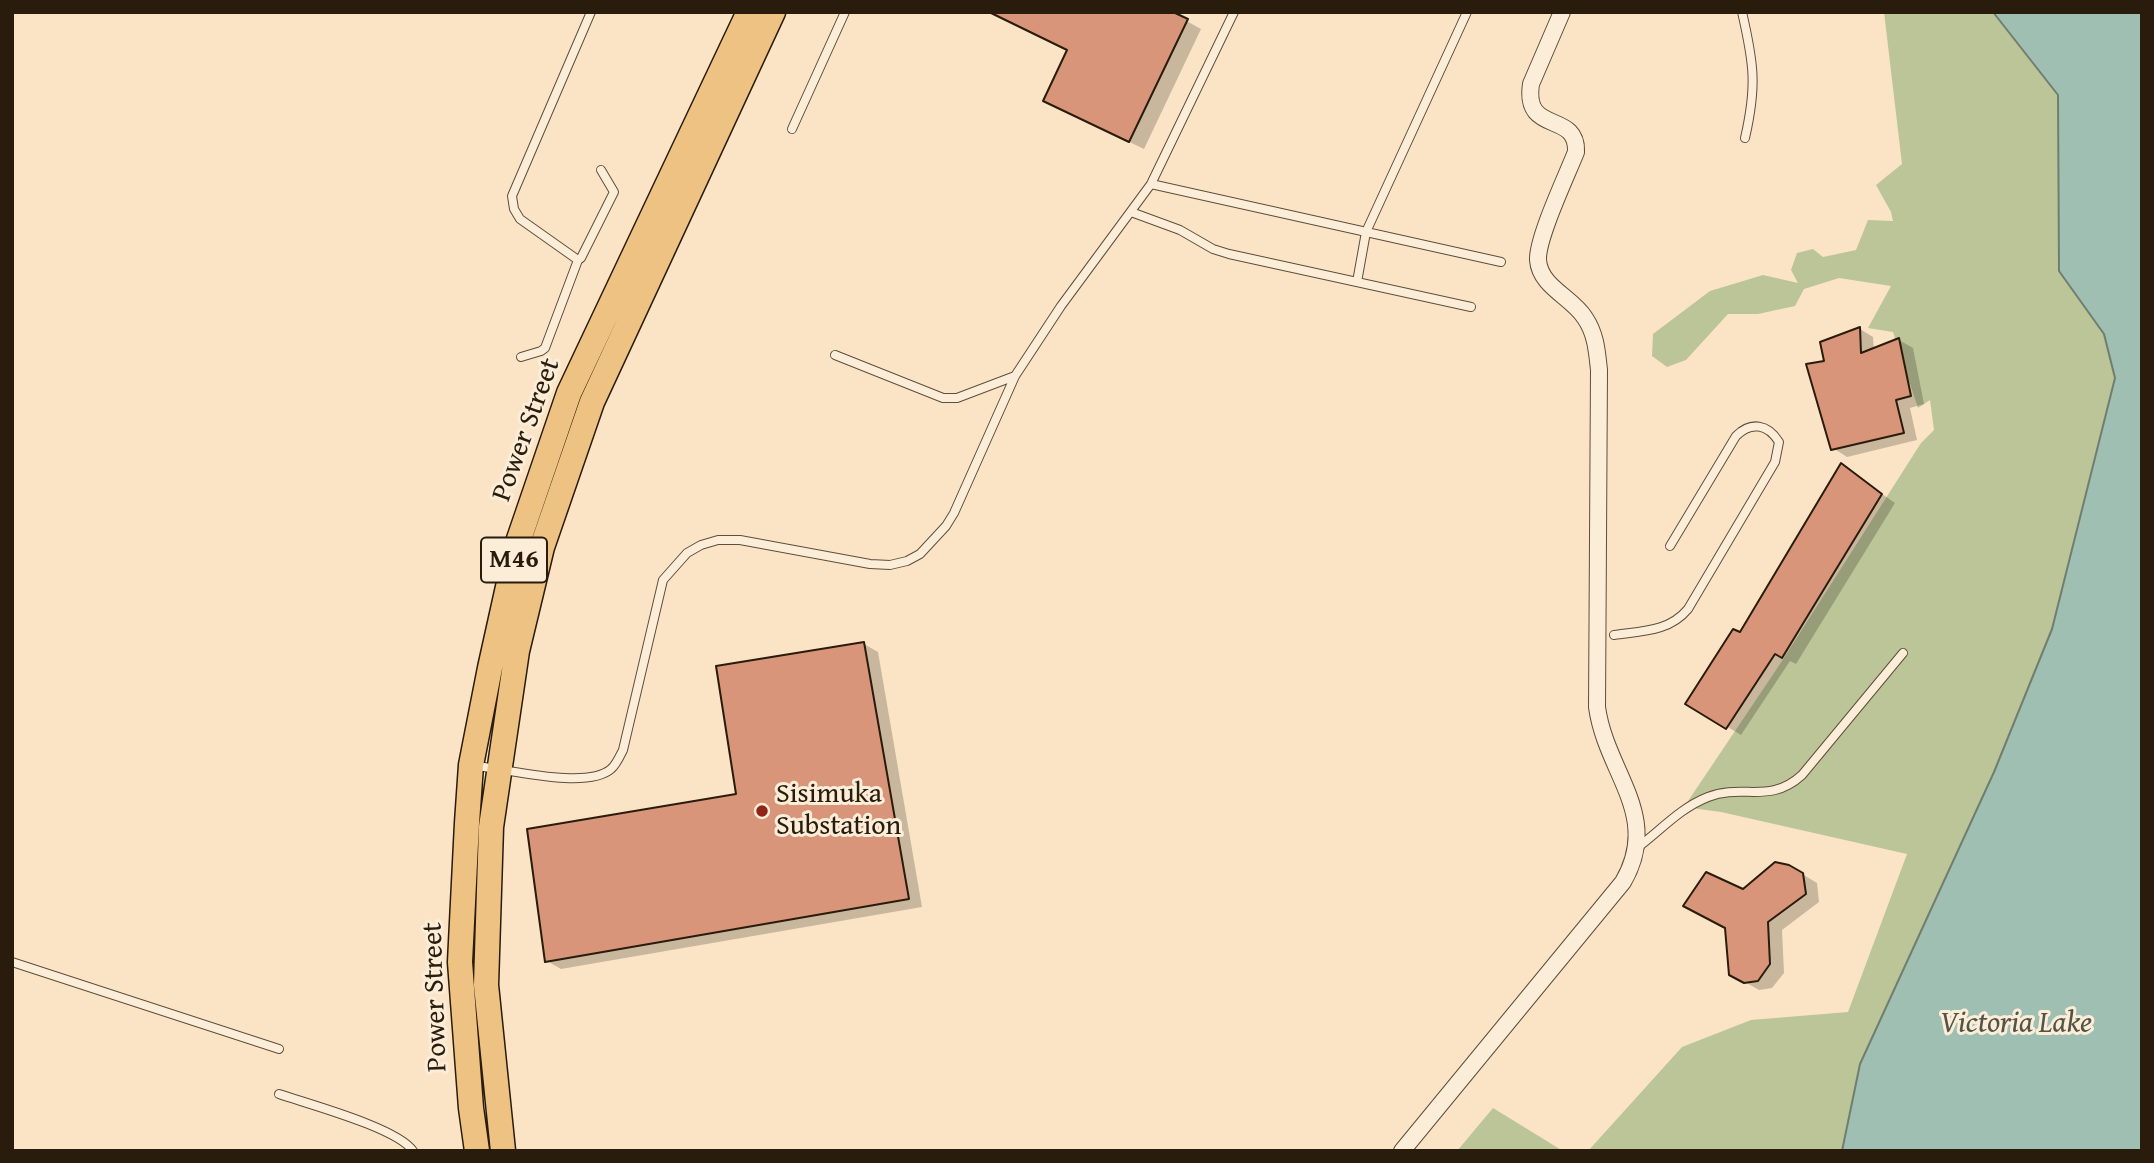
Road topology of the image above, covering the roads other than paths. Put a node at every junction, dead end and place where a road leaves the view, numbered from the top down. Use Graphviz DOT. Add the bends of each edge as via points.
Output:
graph roads {
  1 [pos="591,12"];
  2 [pos="749,12"];
  3 [pos="774,12"];
  4 [pos="845,12"];
  5 [pos="1234,12"];
  6 [pos="1467,12"];
  7 [pos="1562,12"];
  8 [pos="1742,12"];
  9 [pos="792,129"];
  10 [pos="704,133"];
  11 [pos="1745,138"];
  12 [pos="601,170"];
  13 [pos="1151,184"];
  14 [pos="1131,212"];
  15 [pos="1366,232"];
  16 [pos="578,260"];
  17 [pos="1501,262"];
  18 [pos="1357,282"];
  19 [pos="1471,307"];
  20 [pos="835,355"];
  21 [pos="521,357"];
  22 [pos="1015,376"];
  23 [pos="518,542"];
  24 [pos="1670,546"];
  25 [pos="542,547"];
  26 [pos="1614,635"];
  27 [pos="1903,653"];
  28 [pos="471,765"];
  29 [pos="499,768"];
  30 [pos="1637,848"];
  31 [pos="12,962"];
  32 [pos="279,1049"];
  33 [pos="279,1094"];
  34 [pos="413,1151"];
  35 [pos="477,1151"];
  36 [pos="503,1151"];
  37 [pos="1402,1151"];
  1 -- 16 [label="lane" via="512,196 520,219"];
  2 -- 10 [label="main road, Power Street / M46"];
  3 -- 10 [label="main road, Power Street / M46"];
  4 -- 9 [label="lane"];
  5 -- 13 [label="lane"];
  6 -- 15 [label="lane"];
  7 -- 30 [label="street" via="1531,84 1530,105 1535,113 1573,134 1577,142 1538,251 1538,264 1552,287 1584,316 1596,344 1597,707 1604,741 1636,821"];
  8 -- 11 [label="lane" via="1754,76"];
  10 -- 23 [label="main road, Power Street / M46" via="569,393"];
  10 -- 25 [label="main road, Power Street / M46" via="592,402"];
  12 -- 16 [label="lane" via="614,192"];
  13 -- 14 [label="lane"];
  13 -- 15 [label="lane"];
  14 -- 18 [label="lane" via="1180,230 1213,249"];
  14 -- 22 [label="lane"];
  15 -- 17 [label="lane"];
  15 -- 18 [label="lane"];
  16 -- 21 [label="lane" via="545,348"];
  18 -- 19 [label="lane"];
  20 -- 22 [label="lane" via="943,398 957,398"];
  22 -- 29 [label="lane" via="954,513 920,554 890,565 740,540 701,545 687,553 663,580 623,750 612,769 575,780"];
  23 -- 25 [label="main road"];
  23 -- 28 [label="main road, Power Street / M46"];
  24 -- 26 [label="lane" via="1735,436 1755,426 1773,433 1779,442 1775,462 1688,609 1659,629"];
  25 -- 29 [label="main road, Power Street / M46" via="517,651"];
  27 -- 30 [label="lane" via="1791,785 1774,792 1708,797 1679,812"];
  28 -- 29 [label="lane"];
  28 -- 35 [label="main road, Power Street / M46" via="460,962"];
  29 -- 36 [label="main road, Power Street / M46" via="491,827 486,985"];
  30 -- 37 [label="street" via="1623,882"];
  31 -- 32 [label="lane"];
  33 -- 34 [label="lane" via="390,1133"];
}
